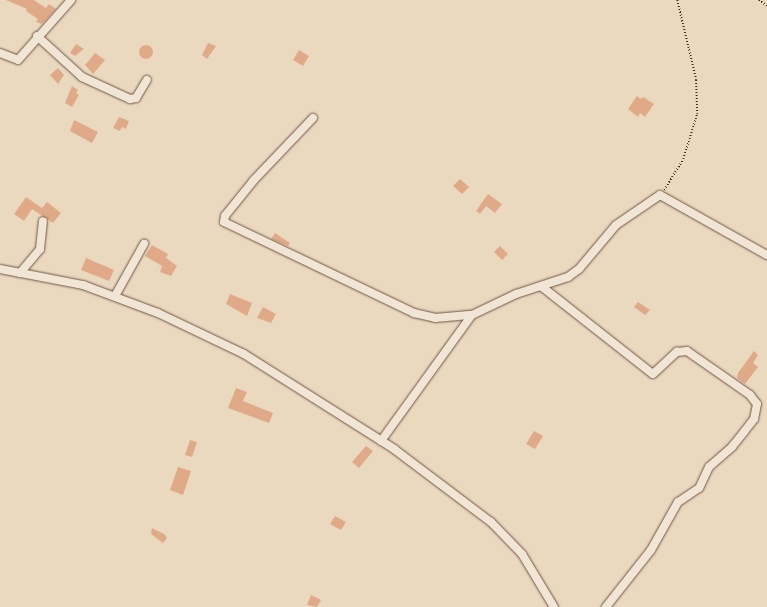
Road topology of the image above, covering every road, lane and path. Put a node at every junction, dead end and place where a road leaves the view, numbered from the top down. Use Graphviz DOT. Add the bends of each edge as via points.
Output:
graph roads {
  1 [pos="71,0"];
  2 [pos="677,0"];
  3 [pos="759,0"];
  4 [pos="767,6"];
  5 [pos="37,36"];
  6 [pos="0,53"];
  7 [pos="147,80"];
  8 [pos="313,118"];
  9 [pos="660,195"];
  10 [pos="43,221"];
  11 [pos="144,244"];
  12 [pos="767,255"];
  13 [pos="0,269"];
  14 [pos="20,274"];
  15 [pos="540,286"];
  16 [pos="115,296"];
  17 [pos="472,315"];
  18 [pos="381,441"];
  19 [pos="554,607"];
  20 [pos="606,607"];
  1 -- 5 [label="street"];
  2 -- 9 [label="path" via="696,80 697,114 683,159"];
  3 -- 4 [label="path"];
  5 -- 6 [label="street" via="18,60"];
  5 -- 7 [label="street" via="82,77 130,99 136,98"];
  8 -- 17 [label="street" via="254,180 225,216 224,222 414,313 435,318"];
  9 -- 12 [label="street"];
  9 -- 15 [label="street" via="616,225 579,269 568,277"];
  10 -- 14 [label="street" via="40,249"];
  11 -- 16 [label="street"];
  13 -- 14 [label="street"];
  14 -- 16 [label="street" via="83,285"];
  15 -- 17 [label="street"];
  15 -- 20 [label="street" via="653,374 677,352 687,351 750,395 757,404 754,418 744,432 732,448 708,467 699,488 678,502 651,550"];
  16 -- 18 [label="street" via="244,354"];
  17 -- 18 [label="street"];
  18 -- 19 [label="street" via="461,498 507,537 542,584"];
}
